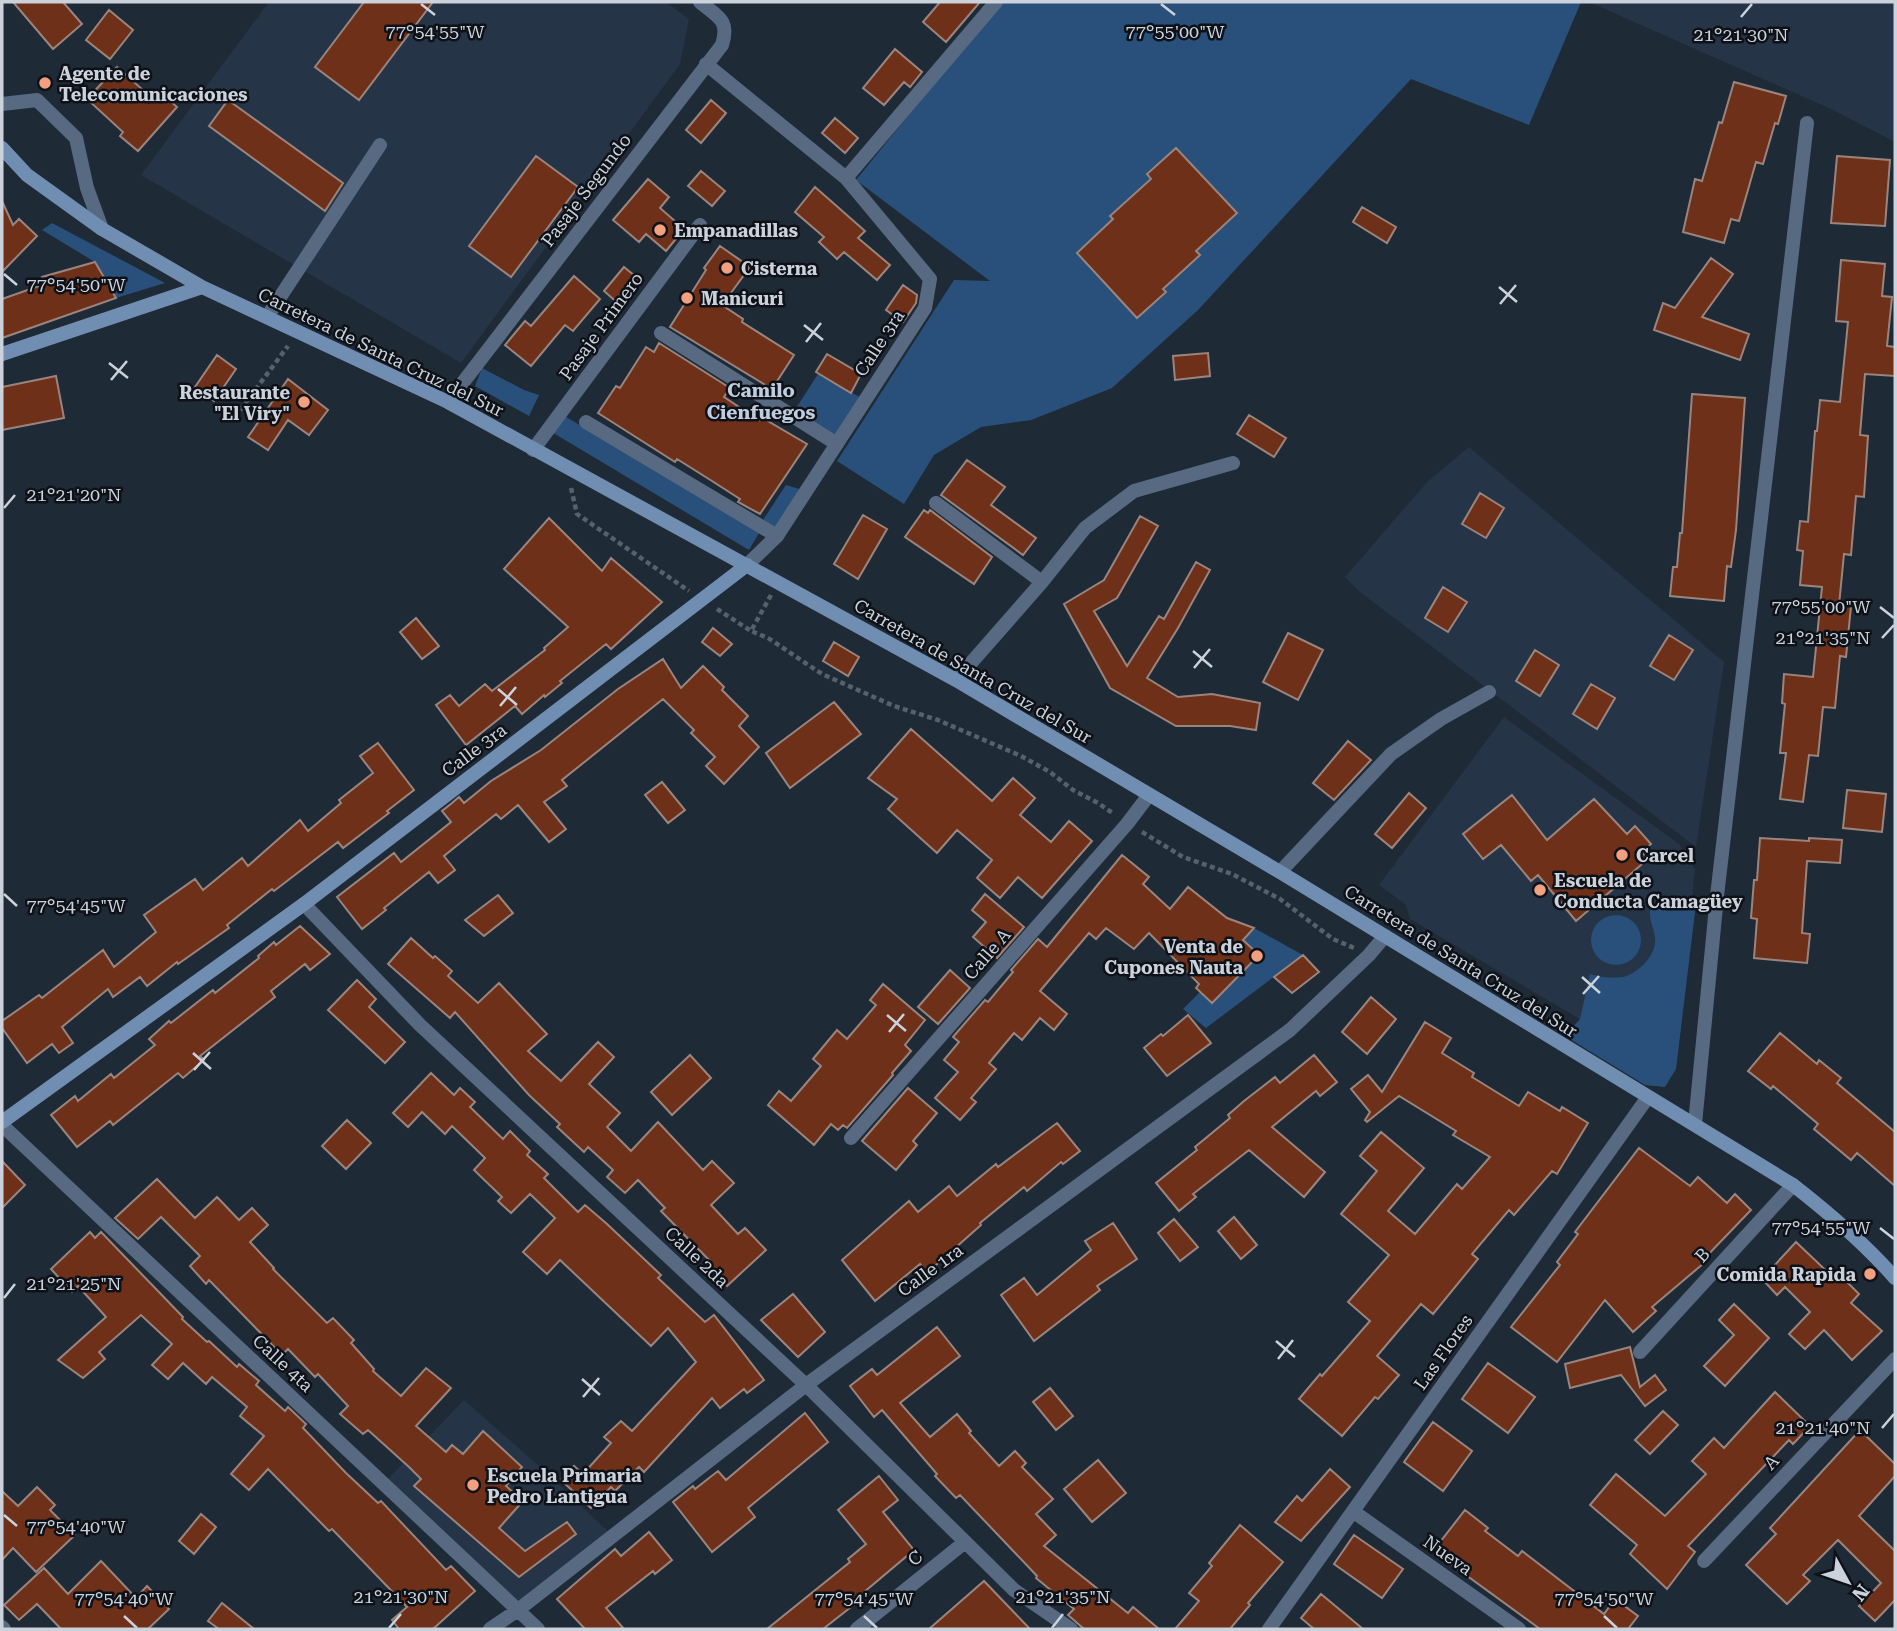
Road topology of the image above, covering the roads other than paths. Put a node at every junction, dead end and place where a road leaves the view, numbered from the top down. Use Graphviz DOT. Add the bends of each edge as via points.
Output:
graph roads {
  1 [pos="700,2"];
  2 [pos="996,2"];
  3 [pos="706,64"];
  4 [pos="2,104"];
  5 [pos="1807,123"];
  6 [pos="380,145"];
  7 [pos="2,149"];
  8 [pos="846,178"];
  9 [pos="700,225"];
  10 [pos="102,229"];
  11 [pos="202,287"];
  12 [pos="267,317"];
  13 [pos="661,333"];
  14 [pos="2,354"];
  15 [pos="448,402"];
  16 [pos="586,422"];
  17 [pos="836,444"];
  18 [pos="533,450"];
  19 [pos="1233,463"];
  20 [pos="936,503"];
  21 [pos="777,536"];
  22 [pos="747,565"];
  23 [pos="1042,582"];
  24 [pos="956,680"];
  25 [pos="1489,692"];
  26 [pos="1149,795"];
  27 [pos="1280,872"];
  28 [pos="304,904"];
  29 [pos="1385,936"];
  30 [pos="1648,1097"];
  31 [pos="2,1124"];
  32 [pos="1695,1124"];
  33 [pos="851,1138"];
  34 [pos="1793,1185"];
  35 [pos="1895,1278"];
  36 [pos="1640,1352"];
  37 [pos="1895,1359"];
  38 [pos="806,1385"];
  39 [pos="1354,1512"];
  40 [pos="965,1542"];
  41 [pos="1704,1561"];
  42 [pos="517,1611"];
  43 [pos="490,1629"];
  44 [pos="538,1629"];
  45 [pos="857,1629"];
  46 [pos="1071,1629"];
  47 [pos="1269,1629"];
  48 [pos="1520,1629"];
  1 -- 3 [label="street, Pasaje Segundo" via="723,20 727,30 722,45"];
  2 -- 8 [label="street"];
  3 -- 8 [label="street"];
  3 -- 15 [label="street, Pasaje Segundo"];
  4 -- 10 [label="street" via="37,100 76,138"];
  5 -- 32 [label="street"];
  6 -- 12 [label="street"];
  7 -- 10 [label="main road, Carretera de Santa Cruz del Sur" via="27,175"];
  8 -- 17 [label="street, Calle 3ra" via="930,279 925,308"];
  9 -- 18 [label="street, Pasaje Primero"];
  10 -- 11 [label="main road, Carretera de Santa Cruz del Sur"];
  11 -- 12 [label="main road, Carretera de Santa Cruz del Sur"];
  11 -- 14 [label="main road"];
  12 -- 15 [label="main road, Carretera de Santa Cruz del Sur"];
  13 -- 17 [label="street"];
  15 -- 18 [label="main road, Carretera de Santa Cruz del Sur"];
  16 -- 21 [label="street"];
  17 -- 21 [label="street, Calle 3ra"];
  18 -- 22 [label="main road, Carretera de Santa Cruz del Sur"];
  19 -- 23 [label="street" via="1134,491 1084,528"];
  20 -- 23 [label="street"];
  21 -- 22 [label="street, Calle 3ra"];
  22 -- 24 [label="main road, Carretera de Santa Cruz del Sur"];
  22 -- 28 [label="main road, Calle 3ra"];
  23 -- 24 [label="street"];
  24 -- 26 [label="main road, Carretera de Santa Cruz del Sur"];
  25 -- 27 [label="street" via="1391,754"];
  26 -- 27 [label="main road, Carretera de Santa Cruz del Sur"];
  26 -- 33 [label="street, Calle A"];
  27 -- 29 [label="main road, Carretera de Santa Cruz del Sur"];
  28 -- 31 [label="main road, Calle 3ra"];
  28 -- 38 [label="street, Calle 2da" via="420,1025"];
  29 -- 30 [label="main road, Carretera de Santa Cruz del Sur"];
  29 -- 38 [label="street, Calle 1ra" via="1290,1030"];
  30 -- 32 [label="main road, Carretera de Santa Cruz del Sur"];
  30 -- 39 [label="street, Las Flores"];
  31 -- 42 [label="street, Calle 4ta"];
  32 -- 34 [label="main road, Carretera de Santa Cruz del Sur"];
  34 -- 35 [label="main road, Carretera de Santa Cruz del Sur"];
  34 -- 36 [label="street, B"];
  37 -- 41 [label="street, A"];
  38 -- 40 [label="street, Calle 2da"];
  38 -- 42 [label="street, Calle 1ra"];
  39 -- 47 [label="street, Las Flores"];
  39 -- 48 [label="street, Nueva"];
  40 -- 45 [label="street, C"];
  40 -- 46 [label="street, Calle 2da" via="1014,1590"];
  42 -- 43 [label="street, Calle 1ra"];
  42 -- 44 [label="street, Calle 4ta"];
}
